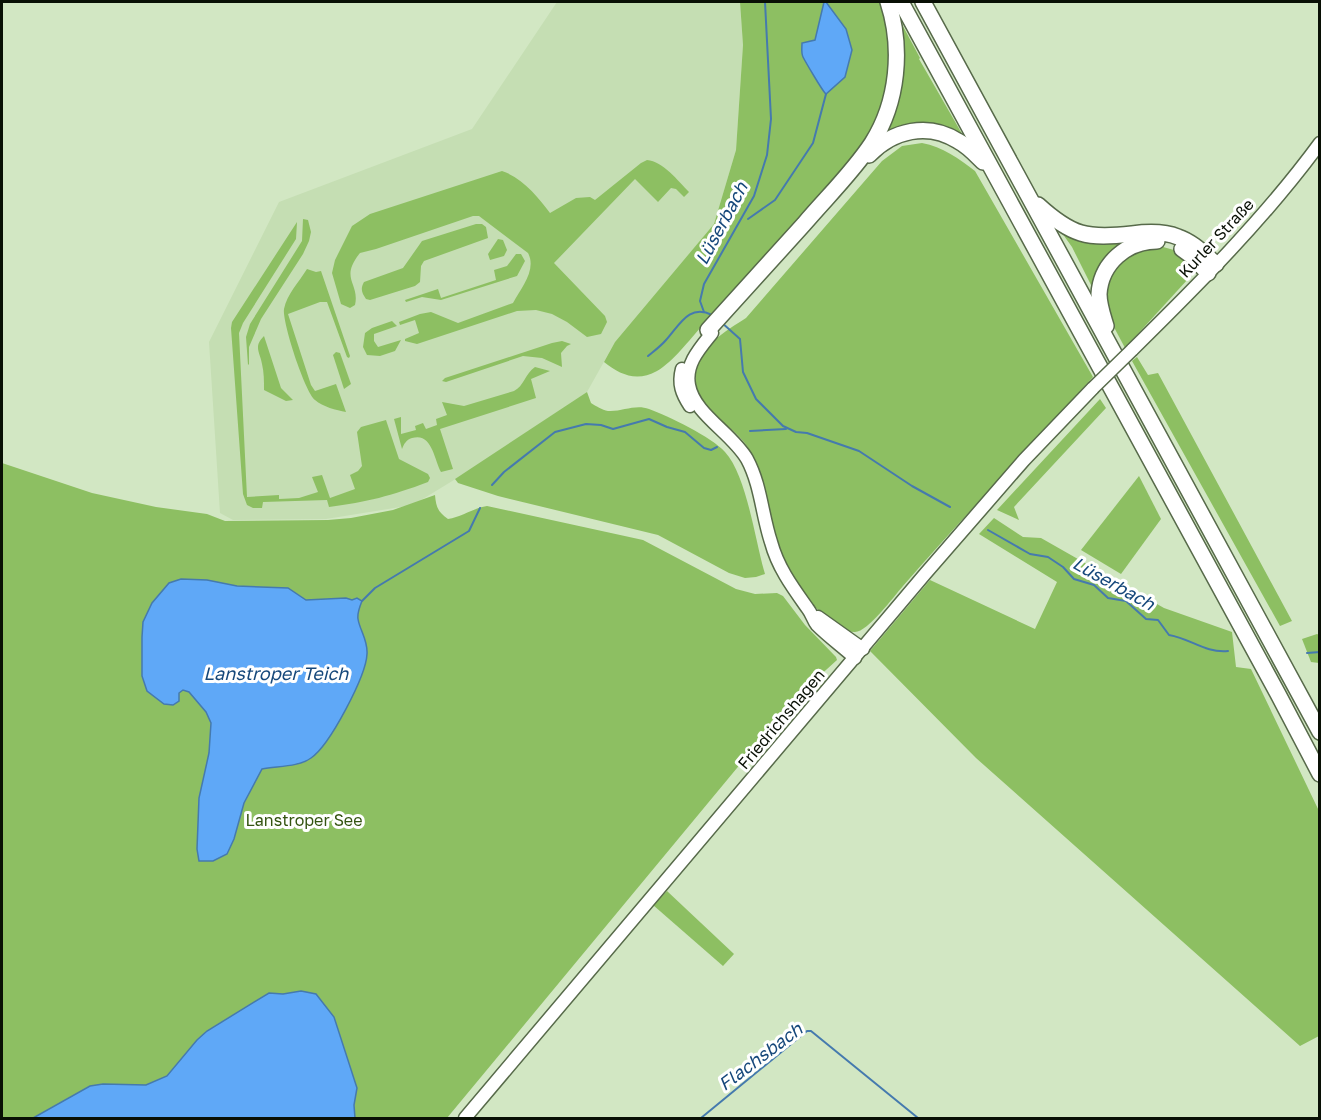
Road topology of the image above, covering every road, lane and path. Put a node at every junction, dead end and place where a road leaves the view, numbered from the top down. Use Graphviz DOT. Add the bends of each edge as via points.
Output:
graph roads {
  1 [pos="888,2"];
  2 [pos="901,2"];
  3 [pos="923,2"];
  4 [pos="1320,143"];
  5 [pos="994,172"];
  6 [pos="1029,196"];
  7 [pos="1212,268"];
  8 [pos="730,309"];
  9 [pos="710,331"];
  10 [pos="1112,350"];
  11 [pos="1132,350"];
  12 [pos="859,654"];
  13 [pos="1320,732"];
  14 [pos="1320,774"];
  15 [pos="465,1119"];
  1 -- 8 [label="highway" via="897,60 891,99 878,132"];
  2 -- 5 [label="highway"];
  3 -- 6 [label="highway"];
  4 -- 7 [label="main road, Kurler Straße"];
  5 -- 8 [label="highway" via="947,134 917,130 892,136 872,152"];
  5 -- 14 [label="highway"];
  6 -- 7 [label="highway" via="1060,224 1085,235 1164,233 1191,242"];
  6 -- 10 [label="highway"];
  7 -- 10 [label="highway" via="1169,243 1146,242 1121,252 1101,278 1099,295"];
  7 -- 11 [label="main road, Kurler Straße"];
  8 -- 9 [label="highway"];
  9 -- 12 [label="main road" via="688,376 691,393 748,460 771,544 794,592"];
  10 -- 13 [label="highway"];
  11 -- 12 [label="main road, Friedrichshagen, bridge" via="1024,460"];
  12 -- 15 [label="main road, Friedrichshagen"];
}
